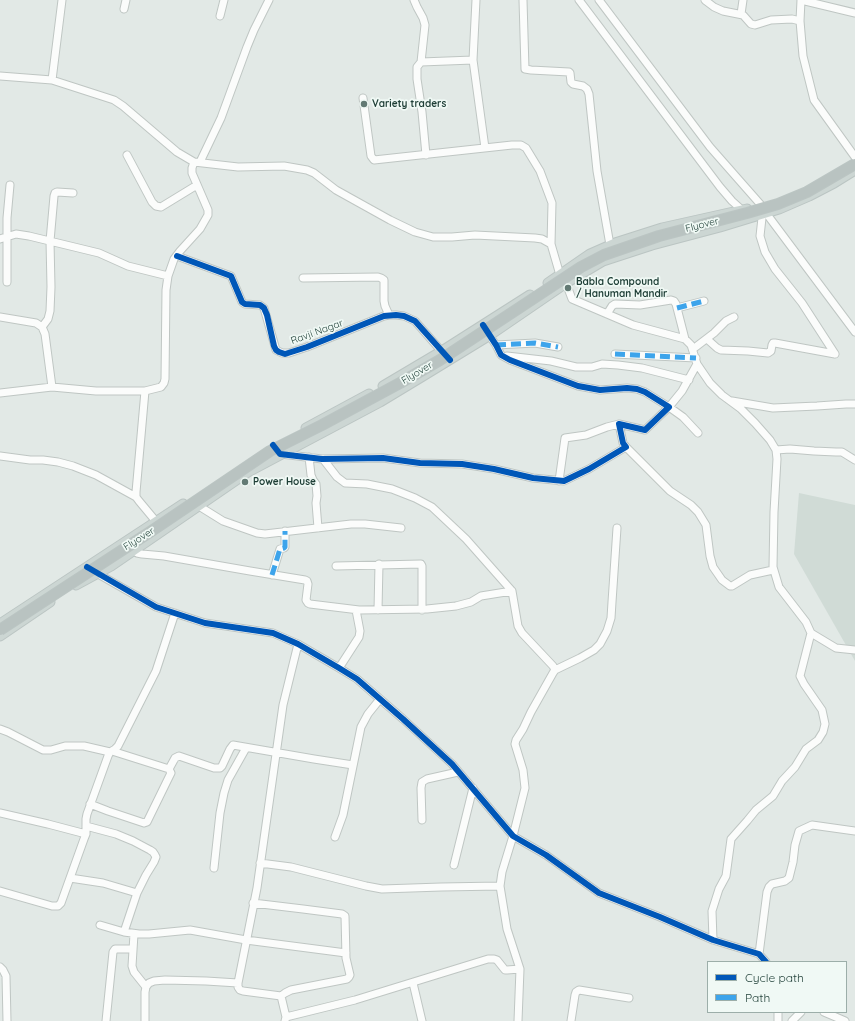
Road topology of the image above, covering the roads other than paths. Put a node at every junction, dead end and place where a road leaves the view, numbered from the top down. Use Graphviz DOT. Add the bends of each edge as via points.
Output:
graph roads {
  1 [pos="62,0"];
  2 [pos="126,0"];
  3 [pos="224,0"];
  4 [pos="269,0"];
  5 [pos="414,0"];
  6 [pos="476,0"];
  7 [pos="523,0"];
  8 [pos="580,0"];
  9 [pos="599,0"];
  10 [pos="705,0"];
  11 [pos="743,0"];
  12 [pos="801,0"];
  13 [pos="124,9"];
  14 [pos="855,13"];
  15 [pos="741,14"];
  16 [pos="220,16"];
  17 [pos="800,21"];
  18 [pos="473,60"];
  19 [pos="421,62"];
  20 [pos="0,76"];
  21 [pos="52,80"];
  22 [pos="363,98"];
  23 [pos="485,148"];
  24 [pos="127,155"];
  25 [pos="426,155"];
  26 [pos="855,158"];
  27 [pos="197,162"];
  28 [pos="855,164"];
  29 [pos="855,170"];
  30 [pos="10,185"];
  31 [pos="197,185"];
  32 [pos="808,192"];
  33 [pos="73,193"];
  34 [pos="742,210"];
  35 [pos="762,210"];
  36 [pos="3,238"];
  37 [pos="50,241"];
  38 [pos="551,244"];
  39 [pos="610,245"];
  40 [pos="177,256"];
  41 [pos="560,275"];
  42 [pos="168,276"];
  43 [pos="303,278"];
  44 [pos="7,282"];
  45 [pos="566,283"];
  46 [pos="704,301"];
  47 [pos="677,308"];
  48 [pos="607,314"];
  49 [pos="389,315"];
  50 [pos="0,317"];
  51 [pos="734,317"];
  52 [pos="483,325"];
  53 [pos="42,327"];
  54 [pos="855,332"];
  55 [pos="490,335"];
  56 [pos="685,339"];
  57 [pos="707,339"];
  58 [pos="496,345"];
  59 [pos="558,347"];
  60 [pos="693,349"];
  61 [pos="442,351"];
  62 [pos="615,354"];
  63 [pos="501,355"];
  64 [pos="450,360"];
  65 [pos="697,361"];
  66 [pos="688,380"];
  67 [pos="52,387"];
  68 [pos="145,391"];
  69 [pos="0,393"];
  70 [pos="730,401"];
  71 [pos="855,404"];
  72 [pos="669,407"];
  73 [pos="619,424"];
  74 [pos="698,434"];
  75 [pos="273,445"];
  76 [pos="626,447"];
  77 [pos="776,450"];
  78 [pos="280,454"];
  79 [pos="0,456"];
  80 [pos="309,458"];
  81 [pos="323,459"];
  82 [pos="855,460"];
  83 [pos="559,481"];
  84 [pos="136,497"];
  85 [pos="190,500"];
  86 [pos="198,506"];
  87 [pos="156,522"];
  88 [pos="318,528"];
  89 [pos="401,528"];
  90 [pos="617,528"];
  91 [pos="163,530"];
  92 [pos="285,532"];
  93 [pos="124,543"];
  94 [pos="133,551"];
  95 [pos="379,564"];
  96 [pos="336,566"];
  97 [pos="87,567"];
  98 [pos="774,570"];
  99 [pos="97,574"];
  100 [pos="272,574"];
  101 [pos="512,591"];
  102 [pos="356,610"];
  103 [pos="378,610"];
  104 [pos="422,610"];
  105 [pos="175,613"];
  106 [pos="0,624"];
  107 [pos="0,630"];
  108 [pos="811,633"];
  109 [pos="0,636"];
  110 [pos="298,644"];
  111 [pos="855,650"];
  112 [pos="339,668"];
  113 [pos="555,670"];
  114 [pos="380,699"];
  115 [pos="0,729"];
  116 [pos="246,748"];
  117 [pos="111,751"];
  118 [pos="276,753"];
  119 [pos="353,765"];
  120 [pos="169,769"];
  121 [pos="458,772"];
  122 [pos="473,788"];
  123 [pos="90,804"];
  124 [pos="0,813"];
  125 [pos="422,820"];
  126 [pos="86,826"];
  127 [pos="855,831"];
  128 [pos="86,834"];
  129 [pos="513,836"];
  130 [pos="335,837"];
  131 [pos="260,863"];
  132 [pos="454,865"];
  133 [pos="214,868"];
  134 [pos="70,878"];
  135 [pos="500,886"];
  136 [pos="0,891"];
  137 [pos="138,893"];
  138 [pos="254,903"];
  139 [pos="100,925"];
  140 [pos="124,932"];
  141 [pos="134,934"];
  142 [pos="246,940"];
  143 [pos="713,940"];
  144 [pos="132,949"];
  145 [pos="346,952"];
  146 [pos="759,954"];
  147 [pos="765,961"];
  148 [pos="0,967"];
  149 [pos="520,970"];
  150 [pos="238,983"];
  151 [pos="413,983"];
  152 [pos="146,987"];
  153 [pos="281,996"];
  154 [pos="629,998"];
  155 [pos="800,1013"];
  156 [pos="826,1013"];
  157 [pos="285,1019"];
  158 [pos="7,1021"];
  159 [pos="106,1021"];
  160 [pos="145,1021"];
  161 [pos="422,1021"];
  162 [pos="518,1021"];
  163 [pos="571,1021"];
  164 [pos="792,1021"];
  165 [pos="845,1021"];
  1 -- 21 [label="street"];
  2 -- 13 [label="street"];
  3 -- 16 [label="street"];
  4 -- 27 [label="street" via="247,47 221,118"];
  5 -- 19 [label="street" via="425,25"];
  6 -- 18 [label="street"];
  7 -- 39 [label="street" via="525,69 569,72 571,82 587,89 589,94 597,171"];
  8 -- 34 [label="street" via="720,187"];
  9 -- 35 [label="street" via="710,147"];
  10 -- 15 [label="street" via="719,9"];
  11 -- 15 [label="street"];
  12 -- 14 [label="street"];
  12 -- 17 [label="street"];
  15 -- 17 [label="street" via="756,26 770,20"];
  17 -- 26 [label="street" via="803,56 814,100"];
  18 -- 19 [label="street"];
  18 -- 23 [label="street"];
  19 -- 25 [label="street" via="417,67 417,79"];
  20 -- 21 [label="street"];
  21 -- 27 [label="street" via="114,100 178,152"];
  22 -- 25 [label="street" via="373,159"];
  23 -- 25 [label="street"];
  23 -- 38 [label="street" via="517,144 526,148 540,171 552,203"];
  24 -- 31 [label="street" via="156,206 161,207"];
  26 -- 32 [label="main road"];
  27 -- 31 [label="street" via="192,168 192,173"];
  27 -- 38 [label="street" via="238,167 284,166 307,170 336,190 390,220 433,237 476,235 535,238"];
  28 -- 107 [label="highway, Flyover, bridge" via="807,192 778,204 659,236 604,255 581,267 426,368 270,451"];
  29 -- 32 [label="main road" via="834,183"];
  30 -- 36 [label="street"];
  31 -- 40 [label="street" via="208,215 200,229"];
  32 -- 35 [label="main road" via="774,200"];
  32 -- 35 [label="main road" via="779,209"];
  33 -- 37 [label="street" via="54,194"];
  34 -- 35 [label="main road"];
  34 -- 39 [label="main road" via="662,228"];
  35 -- 45 [label="main road" via="720,227 603,261"];
  35 -- 54 [label="street"];
  35 -- 57 [label="street" via="760,236 764,252 802,303 835,354 775,343 768,353 721,350"];
  36 -- 37 [label="street" via="16,234"];
  36 -- 44 [label="street"];
  37 -- 42 [label="street" via="99,253 128,266"];
  37 -- 53 [label="street" via="50,311"];
  38 -- 41 [label="street"];
  39 -- 41 [label="main road" via="590,254"];
  40 -- 42 [label="street"];
  40 -- 49 [label="street, Ravji Nagar" via="231,276 242,302 264,308 276,350 282,353 307,347"];
  41 -- 45 [label="street"];
  41 -- 52 [label="main road"];
  42 -- 68 [label="street" via="164,383 161,387"];
  43 -- 49 [label="street" via="381,278 384,280 384,301"];
  45 -- 48 [label="street" via="572,299"];
  45 -- 55 [label="main road"];
  46 -- 47 [label="street"];
  47 -- 48 [label="street" via="671,300 640,305 615,304"];
  47 -- 56 [label="street"];
  48 -- 56 [label="street" via="633,325"];
  49 -- 61 [label="street, Ravji Nagar" via="415,320"];
  50 -- 53 [label="street" via="36,323"];
  51 -- 57 [label="street"];
  52 -- 55 [label="street"];
  52 -- 61 [label="main road"];
  53 -- 67 [label="street"];
  55 -- 58 [label="street"];
  55 -- 64 [label="main road"];
  56 -- 60 [label="street"];
  57 -- 60 [label="street"];
  58 -- 59 [label="street" via="535,343"];
  58 -- 63 [label="street"];
  60 -- 65 [label="street"];
  61 -- 64 [label="street, Ravji Nagar"];
  61 -- 75 [label="main road" via="392,382"];
  62 -- 65 [label="street"];
  63 -- 66 [label="street" via="576,367 618,364"];
  63 -- 72 [label="street" via="578,386 593,389 627,388 645,392"];
  64 -- 78 [label="main road" via="380,402"];
  65 -- 66 [label="street"];
  65 -- 70 [label="street" via="710,383"];
  66 -- 72 [label="street"];
  67 -- 68 [label="street" via="96,391"];
  67 -- 69 [label="street"];
  68 -- 84 [label="street"];
  70 -- 71 [label="street" via="773,408"];
  70 -- 77 [label="street" via="755,423"];
  72 -- 73 [label="street" via="645,430"];
  72 -- 74 [label="street" via="683,417"];
  73 -- 76 [label="street"];
  73 -- 83 [label="street" via="586,435 565,438"];
  75 -- 78 [label="street"];
  75 -- 85 [label="main road"];
  76 -- 83 [label="street" via="589,469"];
  76 -- 98 [label="street" via="670,491 698,512 706,525 713,567 722,580 732,586 750,575"];
  77 -- 82 [label="street" via="842,452"];
  77 -- 98 [label="street" via="772,553"];
  78 -- 80 [label="street"];
  78 -- 86 [label="main road"];
  79 -- 84 [label="street" via="73,466"];
  80 -- 81 [label="street"];
  80 -- 88 [label="street" via="311,475 316,484"];
  81 -- 83 [label="street" via="383,458 420,463 462,464"];
  81 -- 101 [label="street" via="345,483 392,489 432,507 466,539"];
  84 -- 87 [label="street"];
  85 -- 86 [label="street"];
  85 -- 87 [label="main road"];
  86 -- 91 [label="main road"];
  86 -- 92 [label="street" via="223,521 257,533"];
  87 -- 91 [label="street"];
  87 -- 93 [label="main road"];
  88 -- 89 [label="street" via="351,524"];
  88 -- 92 [label="street"];
  90 -- 113 [label="street" via="612,602 607,631 594,650"];
  91 -- 94 [label="main road"];
  92 -- 100 [label="street" via="285,547 280,549"];
  93 -- 94 [label="street"];
  93 -- 97 [label="main road"];
  94 -- 99 [label="main road"];
  94 -- 100 [label="street"];
  95 -- 96 [label="street"];
  95 -- 103 [label="street"];
  95 -- 104 [label="street" via="421,564"];
  97 -- 99 [label="street"];
  97 -- 106 [label="main road"];
  98 -- 108 [label="street" via="779,587 806,622"];
  99 -- 105 [label="street" via="156,607"];
  99 -- 109 [label="main road" via="67,590"];
  100 -- 102 [label="street" via="307,581 306,600 310,604"];
  101 -- 104 [label="street" via="481,596 456,606"];
  101 -- 113 [label="street" via="518,626"];
  102 -- 103 [label="street"];
  102 -- 112 [label="street" via="359,637"];
  103 -- 104 [label="street"];
  105 -- 110 [label="street" via="205,622 273,633"];
  105 -- 117 [label="street" via="156,671 118,746"];
  108 -- 111 [label="street" via="836,648"];
  108 -- 143 [label="street" via="800,676 822,710 825,724 823,732 818,740 806,749 773,796 756,810 731,839 726,876 712,911"];
  110 -- 112 [label="street"];
  110 -- 118 [label="street" via="283,705"];
  112 -- 114 [label="street" via="357,679"];
  113 -- 129 [label="street" via="516,740 525,788"];
  114 -- 119 [label="street" via="361,727"];
  114 -- 121 [label="street"];
  115 -- 117 [label="street" via="43,750 84,746"];
  116 -- 118 [label="street"];
  116 -- 120 [label="street" via="231,746 220,768 179,756"];
  116 -- 133 [label="street" via="228,780 224,793"];
  117 -- 120 [label="street"];
  117 -- 123 [label="street"];
  118 -- 119 [label="street"];
  118 -- 131 [label="street"];
  119 -- 130 [label="street" via="343,815"];
  120 -- 123 [label="street" via="171,773 147,822"];
  121 -- 122 [label="street"];
  121 -- 125 [label="street" via="422,782"];
  122 -- 129 [label="street"];
  122 -- 132 [label="street"];
  123 -- 126 [label="street"];
  124 -- 128 [label="street"];
  126 -- 128 [label="street"];
  126 -- 137 [label="street" via="133,841 156,855"];
  127 -- 146 [label="street" via="812,826 799,830 789,878 772,884 767,892"];
  128 -- 134 [label="street"];
  129 -- 135 [label="street"];
  129 -- 143 [label="street" via="546,855 599,893"];
  131 -- 135 [label="street" via="291,867 382,888"];
  131 -- 138 [label="street"];
  134 -- 136 [label="street" via="58,906"];
  134 -- 137 [label="street" via="103,883"];
  135 -- 149 [label="street" via="507,929"];
  137 -- 140 [label="street"];
  138 -- 142 [label="street"];
  138 -- 145 [label="street" via="342,914 345,916"];
  139 -- 140 [label="street"];
  140 -- 141 [label="street"];
  141 -- 142 [label="street" via="190,930"];
  141 -- 144 [label="street"];
  142 -- 145 [label="street"];
  142 -- 150 [label="street"];
  143 -- 146 [label="street"];
  144 -- 152 [label="street" via="134,972"];
  144 -- 159 [label="street" via="115,949 113,952"];
  145 -- 153 [label="street" via="350,975 347,979 291,990"];
  146 -- 147 [label="street"];
  148 -- 158 [label="street" via="6,976"];
  149 -- 151 [label="street" via="505,970 494,959"];
  149 -- 162 [label="street"];
  150 -- 152 [label="street" via="166,980 154,981"];
  150 -- 153 [label="street" via="240,990"];
  151 -- 157 [label="street"];
  151 -- 161 [label="street"];
  152 -- 160 [label="street"];
  153 -- 157 [label="street"];
  154 -- 163 [label="street" via="579,990 575,995"];
  155 -- 164 [label="street"];
  156 -- 165 [label="street"];
}
